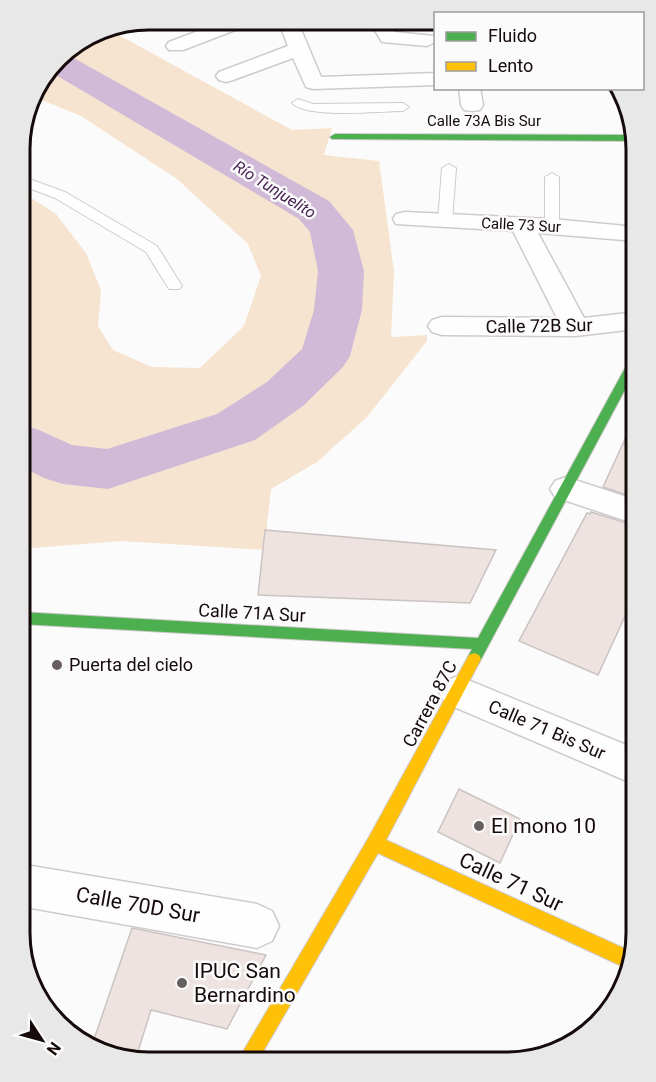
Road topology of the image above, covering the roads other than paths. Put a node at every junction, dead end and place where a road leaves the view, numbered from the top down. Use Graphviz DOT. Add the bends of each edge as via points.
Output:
graph roads {
  1 [pos="218,30"];
  2 [pos="291,30"];
  3 [pos="383,30"];
  4 [pos="422,30"];
  5 [pos="428,30"];
  6 [pos="176,46"];
  7 [pos="299,50"];
  8 [pos="226,76"];
  9 [pos="433,79"];
  10 [pos="349,81"];
  11 [pos="298,103"];
  12 [pos="353,106"];
  13 [pos="403,107"];
  14 [pos="335,137"];
  15 [pos="626,138"];
  16 [pos="449,168"];
  17 [pos="552,177"];
  18 [pos="30,183"];
  19 [pos="405,219"];
  20 [pos="446,221"];
  21 [pos="522,226"];
  22 [pos="552,226"];
  23 [pos="626,233"];
  24 [pos="174,286"];
  25 [pos="626,322"];
  26 [pos="442,327"];
  27 [pos="575,327"];
  28 [pos="626,378"];
  29 [pos="566,489"];
  30 [pos="626,509"];
  31 [pos="30,620"];
  32 [pos="482,644"];
  33 [pos="458,692"];
  34 [pos="626,763"];
  35 [pos="375,843"];
  36 [pos="30,887"];
  37 [pos="257,926"];
  38 [pos="624,958"];
  39 [pos="252,1052"];
  1 -- 6 [label="street"];
  2 -- 7 [label="street"];
  3 -- 4 [label="street" via="395,40"];
  5 -- 9 [label="street"];
  7 -- 8 [label="street"];
  7 -- 10 [label="street" via="313,83"];
  9 -- 10 [label="street"];
  10 -- 12 [label="lane"];
  11 -- 12 [label="lane" via="311,108"];
  12 -- 13 [label="lane"];
  14 -- 15 [label="street, Calle 73A Bis Sur"];
  16 -- 20 [label="lane"];
  17 -- 22 [label="lane"];
  18 -- 24 [label="lane" via="60,195 152,249"];
  19 -- 20 [label="street, Calle 73 Sur"];
  20 -- 21 [label="street, Calle 73 Sur"];
  21 -- 22 [label="street, Calle 73 Sur"];
  21 -- 27 [label="street"];
  22 -- 23 [label="street, Calle 73 Sur"];
  25 -- 27 [label="street, Calle 72B Sur"];
  26 -- 27 [label="street, Calle 72B Sur"];
  28 -- 29 [label="street, Carrera 87C"];
  29 -- 30 [label="street"];
  29 -- 32 [label="street, Carrera 87C"];
  31 -- 32 [label="street, Calle 71A Sur"];
  32 -- 33 [label="street, Carrera 87C"];
  33 -- 34 [label="street, Calle 71 Bis Sur"];
  33 -- 35 [label="street, Carrera 87C"];
  35 -- 38 [label="street, Calle 71 Sur"];
  35 -- 39 [label="street, Carrera 87C"];
  36 -- 37 [label="street, Calle 70D Sur"];
}
